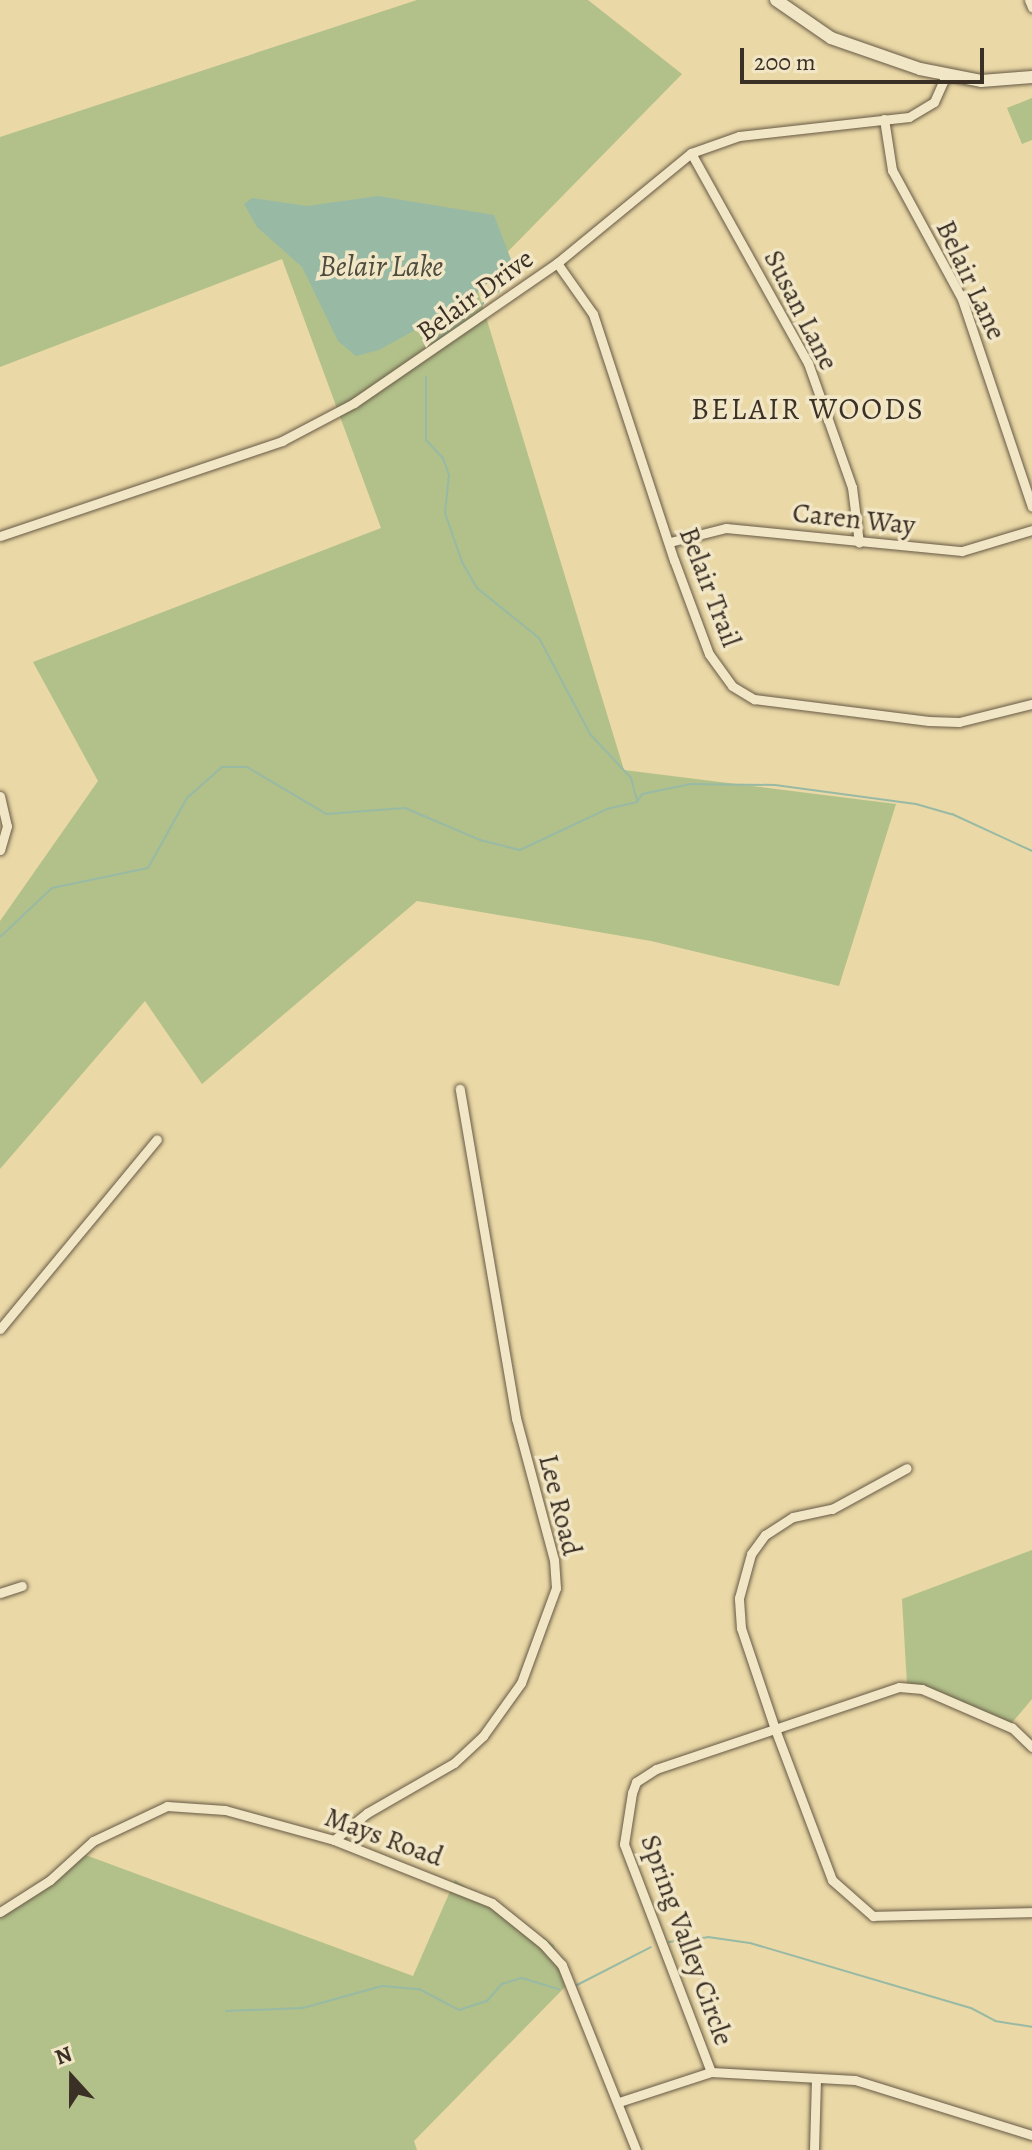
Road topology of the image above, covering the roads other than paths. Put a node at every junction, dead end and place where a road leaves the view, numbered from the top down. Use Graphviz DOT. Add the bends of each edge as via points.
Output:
graph roads {
  1 [pos="776,0"];
  2 [pos="1029,0"];
  3 [pos="1032,7"];
  4 [pos="946,75"];
  5 [pos="1032,77"];
  6 [pos="884,119"];
  7 [pos="691,153"];
  8 [pos="557,263"];
  9 [pos="1032,507"];
  10 [pos="1032,530"];
  11 [pos="0,536"];
  12 [pos="670,542"];
  13 [pos="859,543"];
  14 [pos="1032,704"];
  15 [pos="0,796"];
  16 [pos="0,850"];
  17 [pos="460,1089"];
  18 [pos="157,1139"];
  19 [pos="0,1329"];
  20 [pos="907,1468"];
  21 [pos="22,1586"];
  22 [pos="0,1593"];
  23 [pos="775,1729"];
  24 [pos="1032,1747"];
  25 [pos="334,1840"];
  26 [pos="0,1912"];
  27 [pos="1032,1912"];
  28 [pos="711,2072"];
  29 [pos="816,2080"];
  30 [pos="619,2102"];
  31 [pos="1032,2135"];
  32 [pos="636,2150"];
  33 [pos="814,2150"];
  1 -- 4 [label="street" via="849,46"];
  2 -- 3 [label="street"];
  4 -- 5 [label="street" via="995,82"];
  4 -- 6 [label="street, Belair Drive" via="928,108"];
  6 -- 7 [label="street, Belair Drive" via="739,136"];
  6 -- 9 [label="street, Belair Lane" via="892,170 962,299"];
  7 -- 8 [label="street, Belair Drive"];
  7 -- 13 [label="street, Susan Lane" via="808,363 852,487"];
  8 -- 11 [label="street, Belair Drive" via="422,360 282,441"];
  8 -- 12 [label="street, Belair Trail" via="593,314"];
  10 -- 13 [label="street, Caren Way" via="962,551"];
  12 -- 13 [label="street, Caren Way" via="726,528"];
  12 -- 14 [label="street, Belair Trail" via="709,654 732,686 754,699 959,722"];
  15 -- 16 [label="street" via="7,826"];
  17 -- 25 [label="street, Lee Road" via="516,1418 554,1560 556,1588 521,1683 483,1736 454,1763 367,1813"];
  18 -- 19 [label="street"];
  20 -- 23 [label="street" via="832,1509 793,1517 765,1535 751,1554 739,1598 741,1628"];
  21 -- 22 [label="street"];
  23 -- 24 [label="street, Spring Valley Circle" via="899,1687 936,1694 1012,1728"];
  23 -- 27 [label="street" via="832,1880 873,1916"];
  23 -- 28 [label="street, Spring Valley Circle" via="656,1769 636,1782 627,1811 624,1844"];
  25 -- 26 [label="street, Mays Road" via="225,1810 167,1806 93,1841 50,1880"];
  25 -- 30 [label="street, Mays Road" via="492,1903 543,1944 562,1965"];
  28 -- 29 [label="street"];
  28 -- 30 [label="street"];
  29 -- 31 [label="street" via="885,2088"];
  29 -- 33 [label="street"];
  30 -- 32 [label="street, Mays Road"];
}
